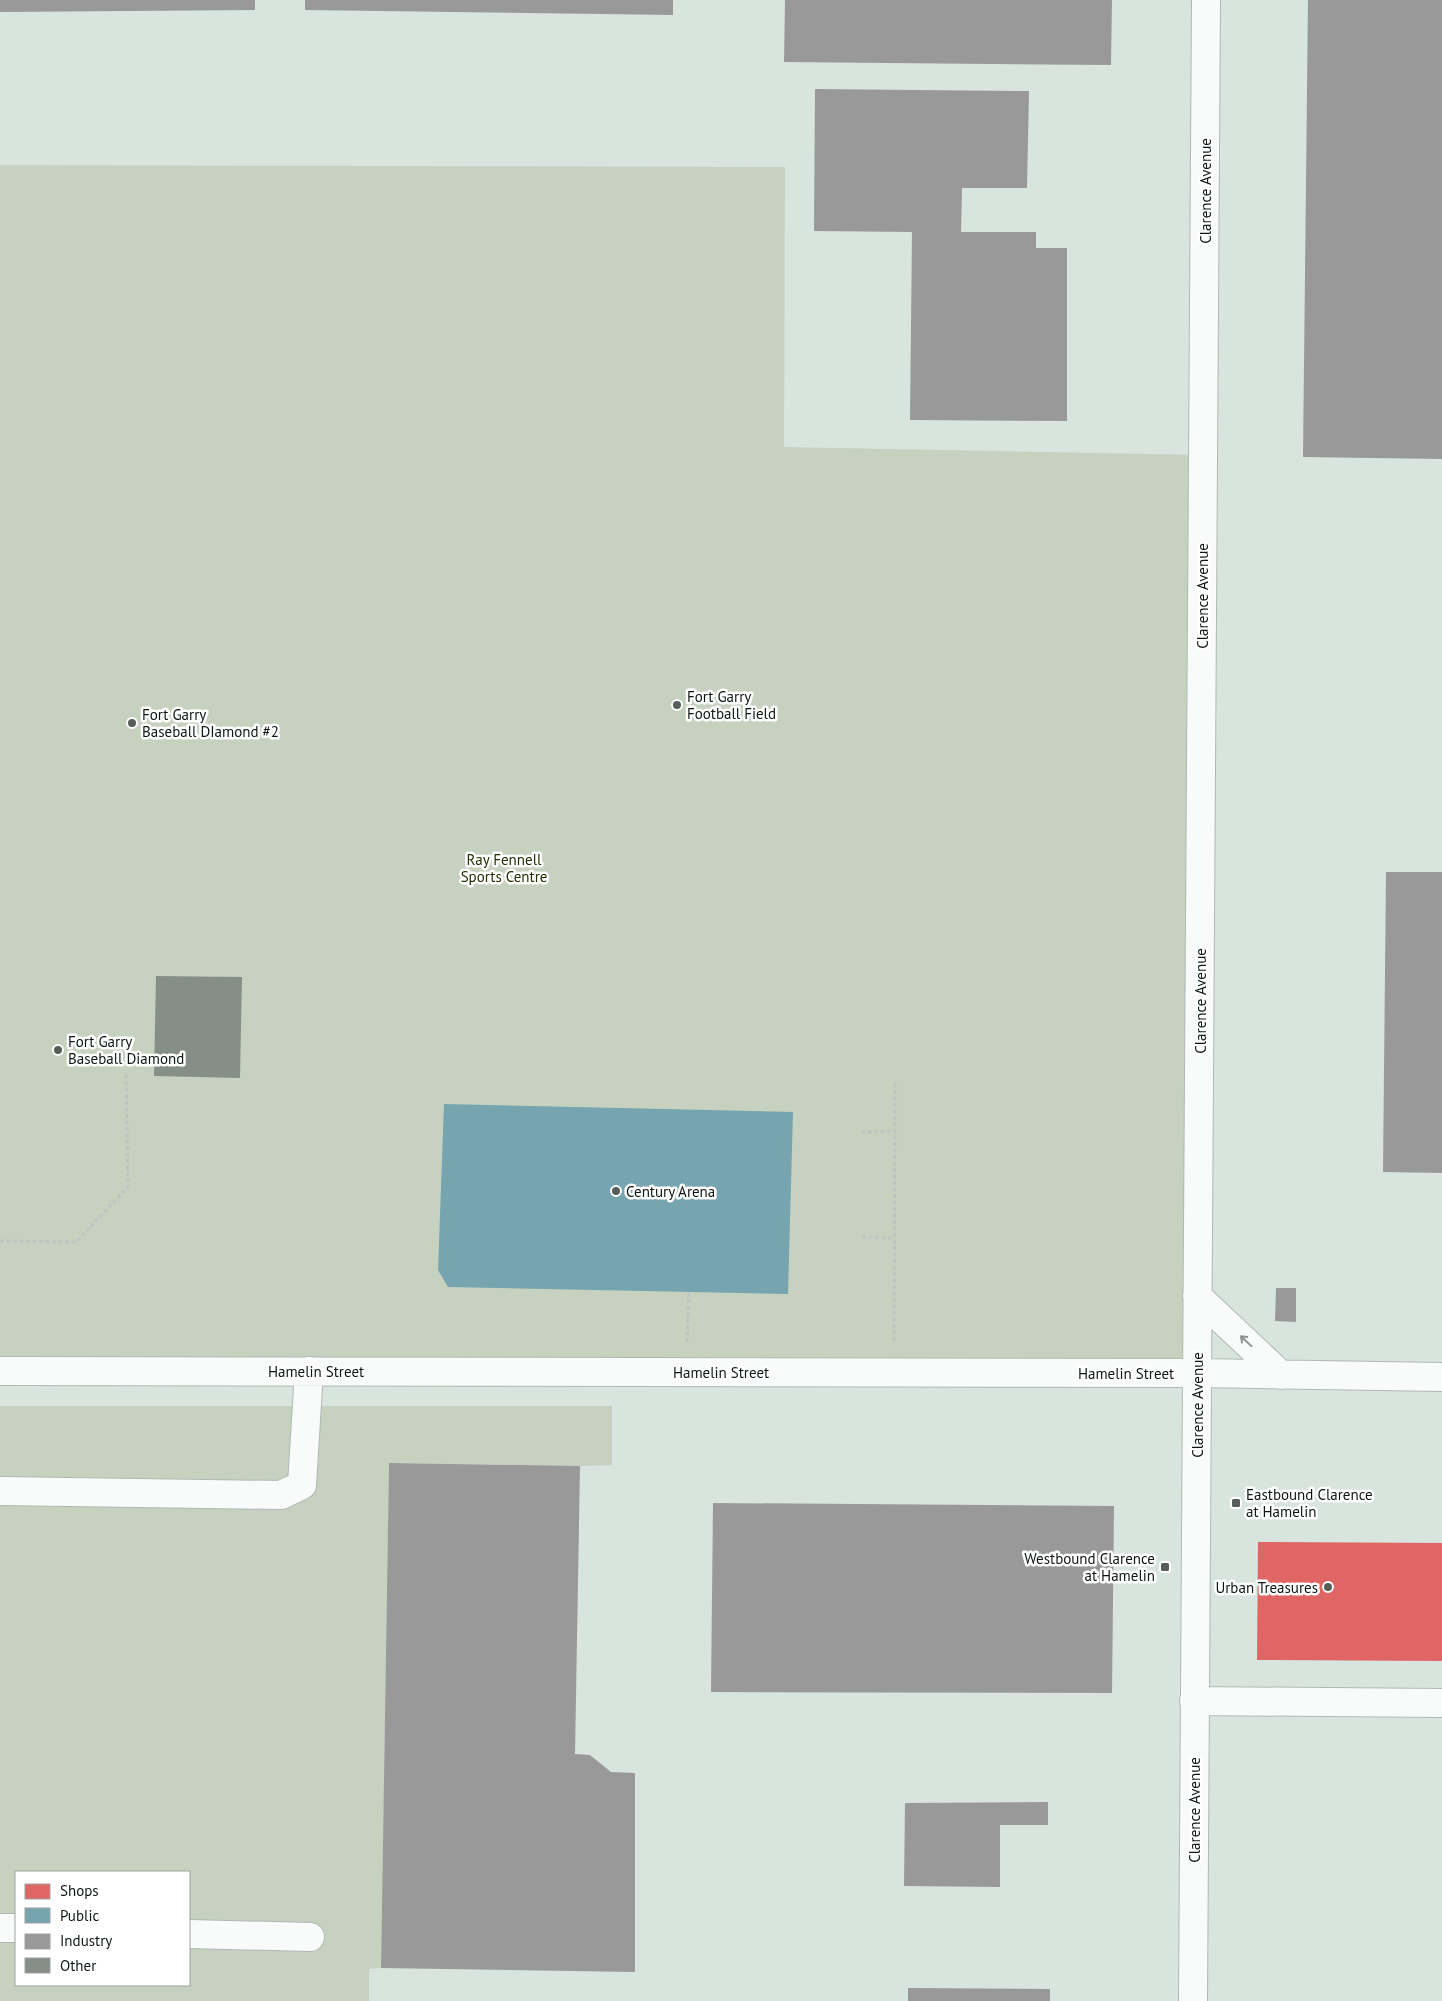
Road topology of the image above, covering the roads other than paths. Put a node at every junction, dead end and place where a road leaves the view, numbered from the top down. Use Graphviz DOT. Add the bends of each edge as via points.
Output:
graph roads {
  1 [pos="1206,0"];
  2 [pos="1197,1296"];
  3 [pos="0,1371"];
  4 [pos="309,1371"];
  5 [pos="1197,1373"];
  6 [pos="1281,1375"];
  7 [pos="1442,1378"];
  8 [pos="0,1491"];
  9 [pos="1194,1701"];
  10 [pos="1442,1703"];
  11 [pos="0,1928"];
  12 [pos="15,1928"];
  13 [pos="190,1934"];
  14 [pos="310,1938"];
  15 [pos="1193,2001"];
  1 -- 2 [label="street, Clarence Avenue"];
  2 -- 5 [label="street, Clarence Avenue"];
  6 -- 2 [label="street, one-way"];
  3 -- 4 [label="street, Hamelin Street"];
  4 -- 5 [label="street, Hamelin Street"];
  4 -- 8 [label="street" via="302,1485 281,1495"];
  5 -- 6 [label="street, Hamelin Street"];
  5 -- 9 [label="street, Clarence Avenue"];
  6 -- 7 [label="street, Hamelin Street"];
  9 -- 10 [label="street"];
  9 -- 15 [label="street, Clarence Avenue"];
  11 -- 12 [label="street"];
  13 -- 14 [label="street"];
}
